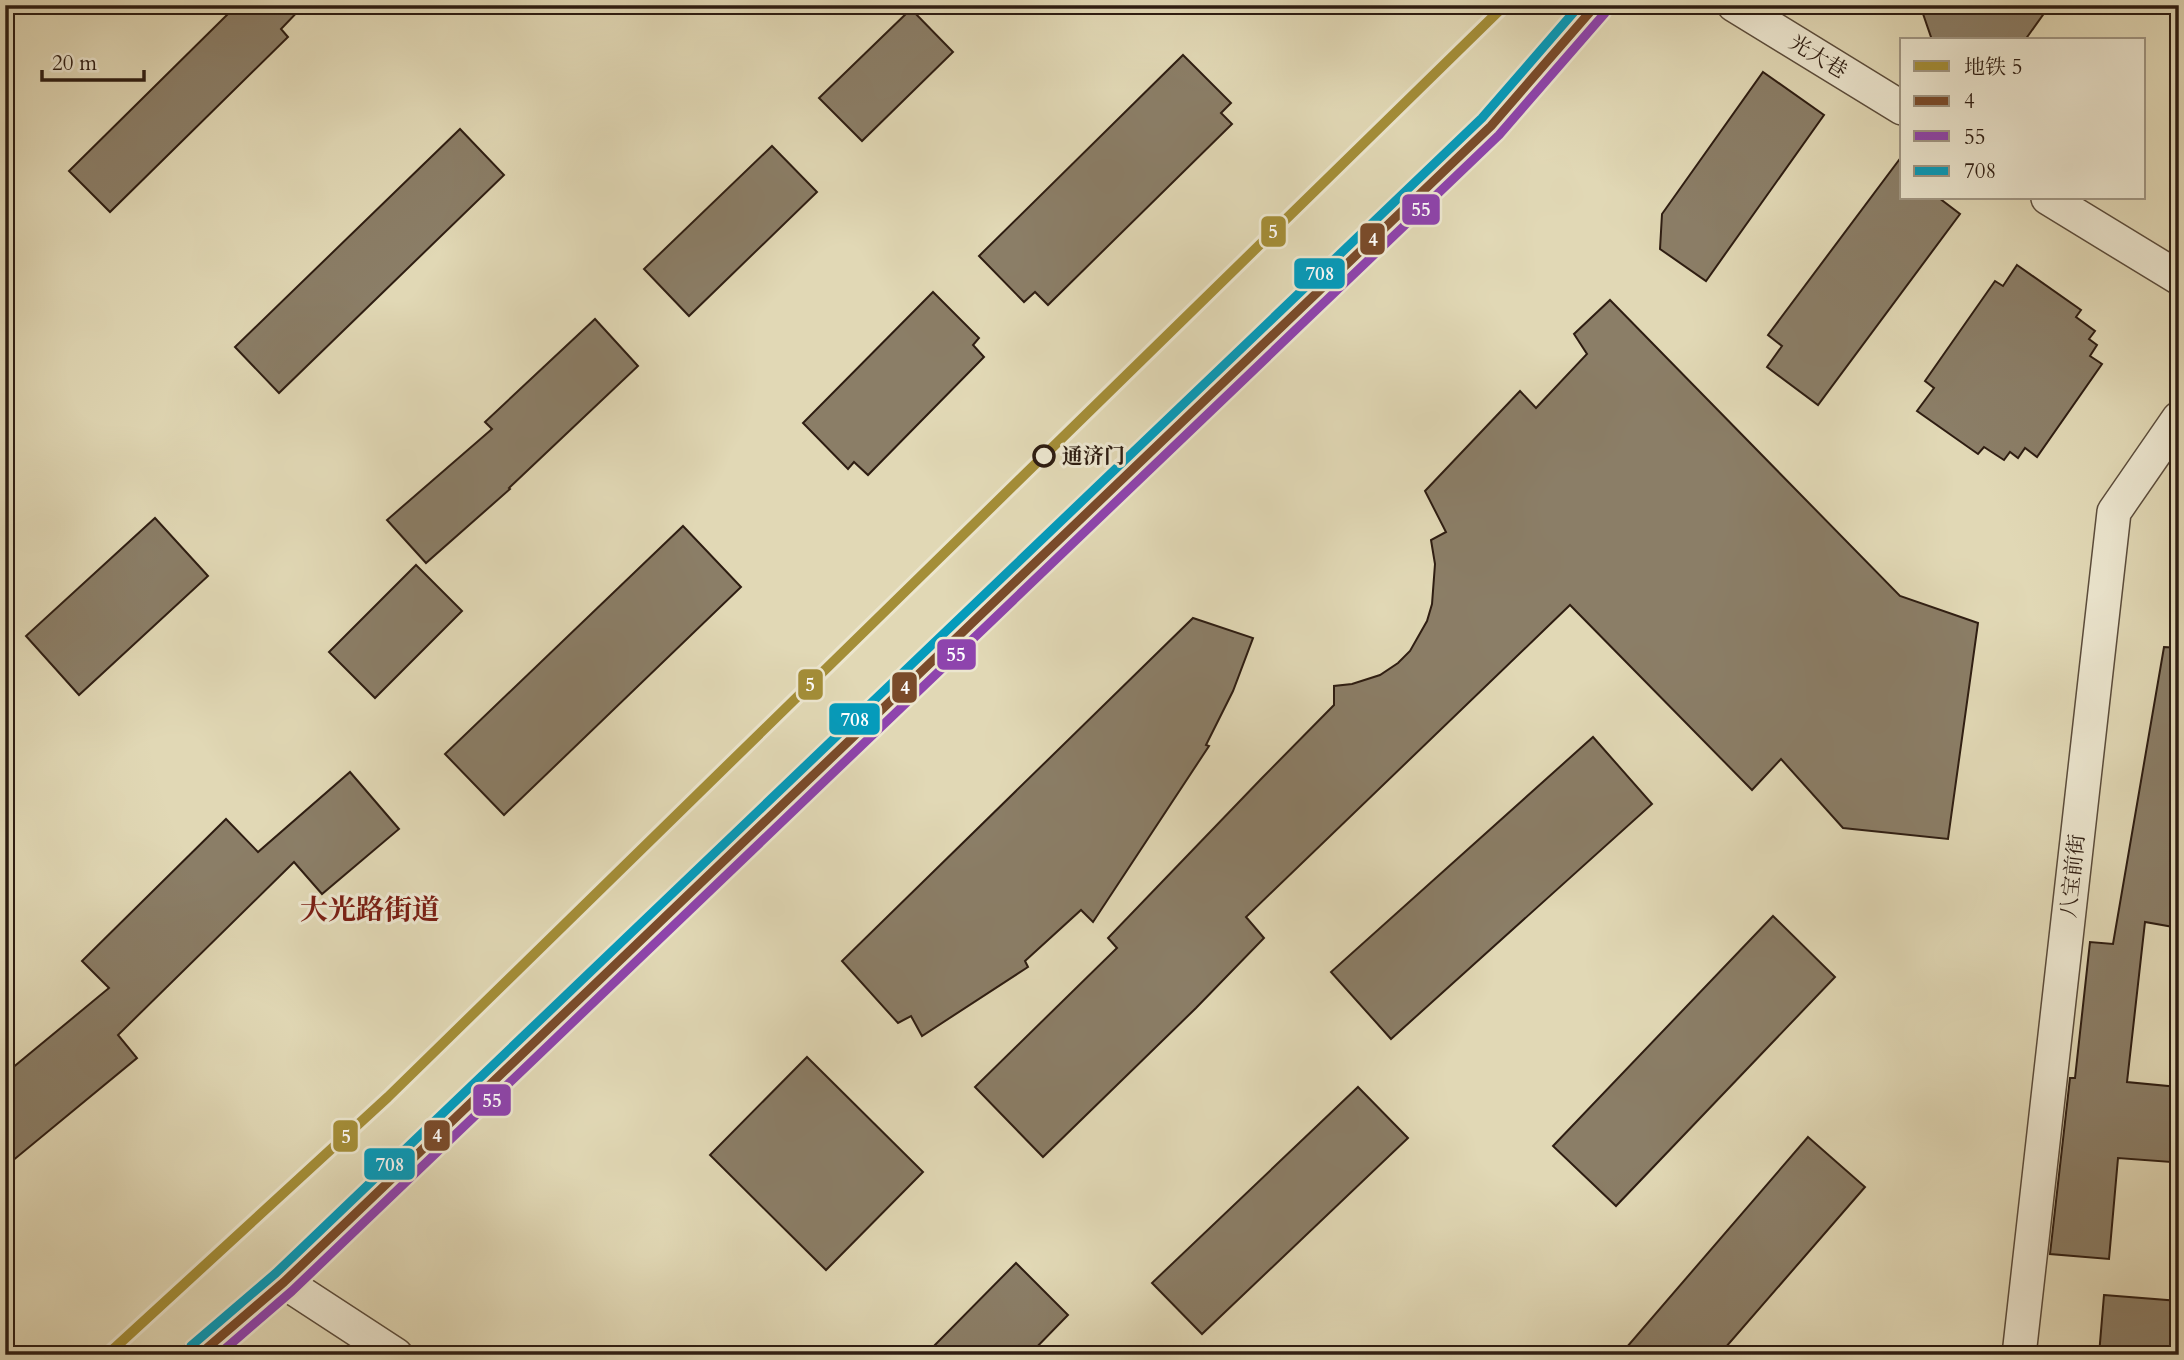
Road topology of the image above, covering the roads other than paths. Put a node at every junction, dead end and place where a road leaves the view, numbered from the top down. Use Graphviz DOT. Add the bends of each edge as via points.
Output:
graph roads {
  1 [pos="1596,5"];
  2 [pos="1734,5"];
  3 [pos="1900,107"];
  4 [pos="2051,200"];
  5 [pos="2179,278"];
  6 [pos="2179,418"];
  7 [pos="284,1282"];
  8 [pos="198,1355"];
  9 [pos="396,1355"];
  10 [pos="2019,1355"];
  1 -- 7 [label="street" via="1491,126"];
  2 -- 3 [label="street, 光大巷"];
  4 -- 5 [label="street"];
  6 -- 10 [label="street, 八宝前街" via="2114,512"];
  7 -- 8 [label="street"];
  7 -- 9 [label="street"];
}
